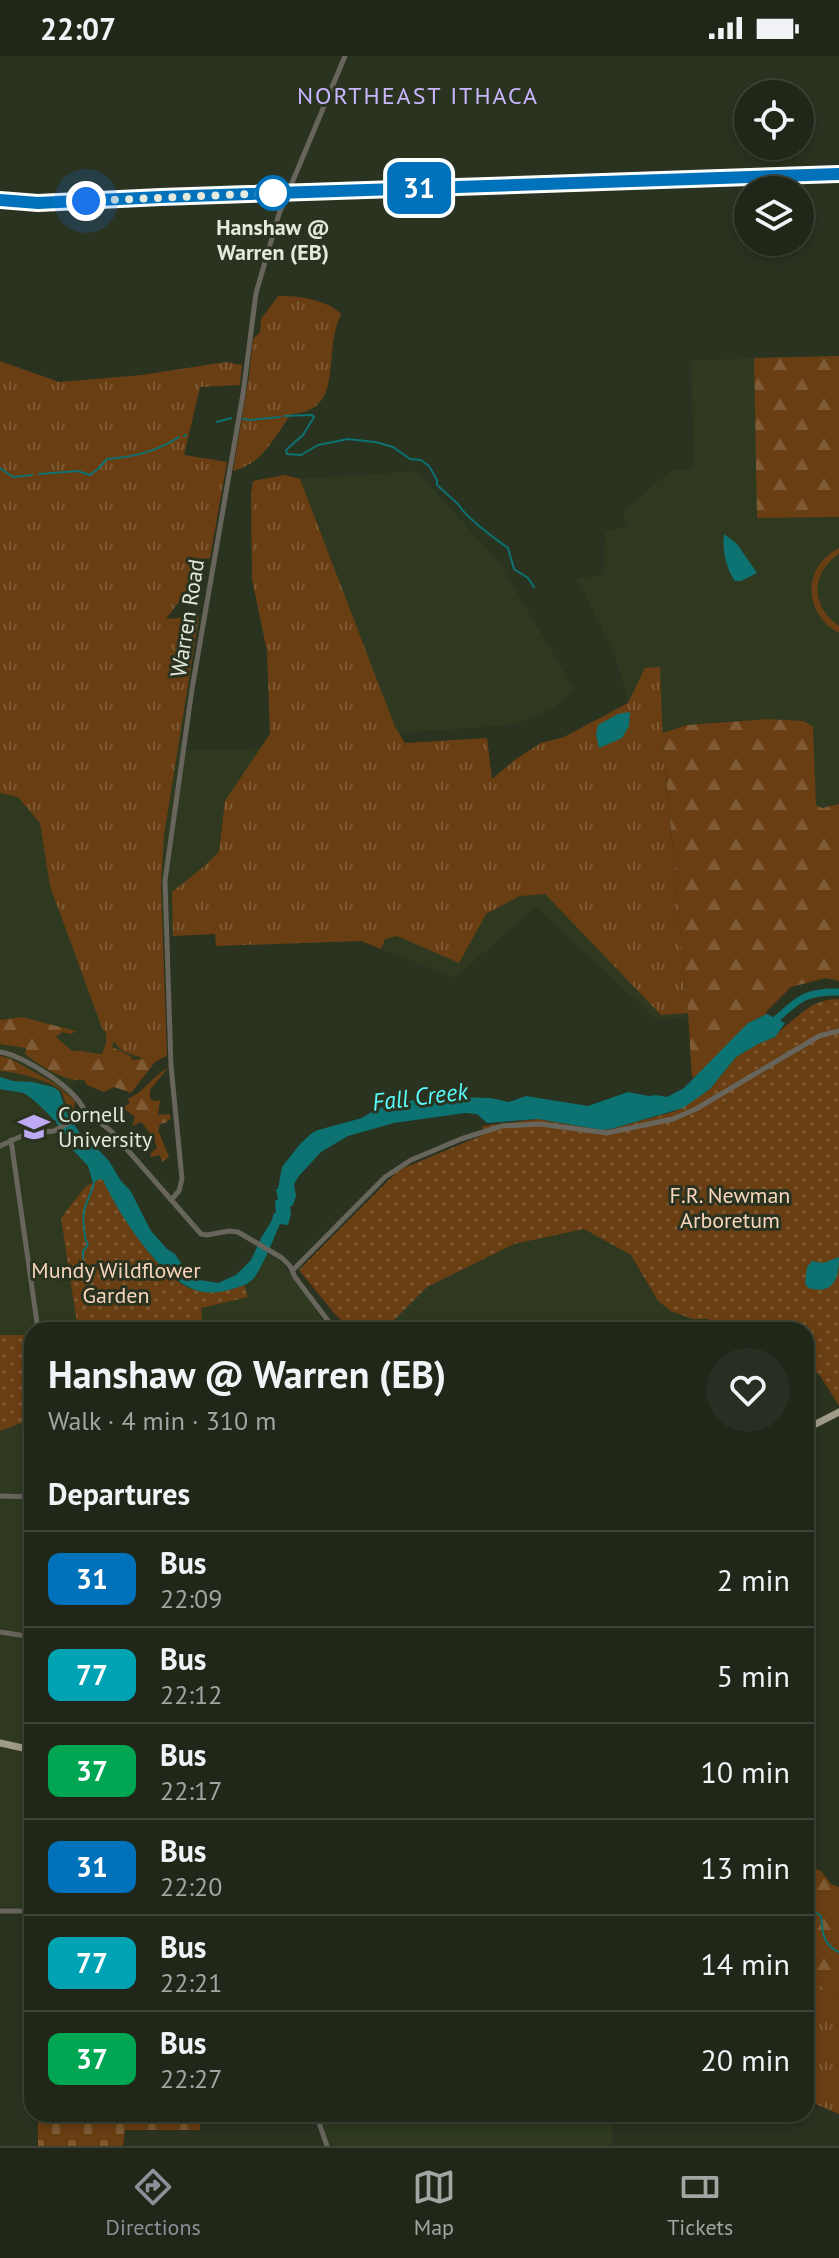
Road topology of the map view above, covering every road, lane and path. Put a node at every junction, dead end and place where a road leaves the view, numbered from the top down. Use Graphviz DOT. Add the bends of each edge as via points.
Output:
graph roads {
  1 [pos="345,56"];
  2 [pos="839,174"];
  3 [pos="288,193"];
  4 [pos="0,200"];
  5 [pos="839,1031"];
  6 [pos="0,1052"];
  7 [pos="86,1115"];
  8 [pos="11,1140"];
  9 [pos="0,1146"];
  10 [pos="171,1200"];
  11 [pos="293,1270"];
  12 [pos="37,1322"];
  13 [pos="329,1322"];
  14 [pos="839,1412"];
  15 [pos="814,1425"];
  16 [pos="0,1496"];
  17 [pos="24,1497"];
  18 [pos="0,1632"];
  19 [pos="24,1636"];
  20 [pos="0,1743"];
  21 [pos="24,1748"];
  22 [pos="0,1911"];
  23 [pos="24,1911"];
  24 [pos="319,2122"];
  25 [pos="327,2146"];
  1 -- 3 [label="street, Warren Road"];
  2 -- 3 [label="street"];
  3 -- 4 [label="street"];
  3 -- 10 [label="street, Warren Road" via="256,293 165,881 171,1066 182,1179"];
  5 -- 11 [label="street" via="819,1036 673,1119 607,1133 540,1124 502,1126 411,1160 385,1177"];
  6 -- 7 [label="street" via="56,1079 83,1105"];
  7 -- 8 [label="street" via="58,1130"];
  7 -- 10 [label="street" via="111,1131"];
  8 -- 9 [label="street"];
  8 -- 12 [label="street"];
  10 -- 11 [label="street" via="201,1234 245,1234"];
  11 -- 13 [label="street"];
  14 -- 15 [label="main road"];
  16 -- 17 [label="street"];
  18 -- 19 [label="street"];
  20 -- 21 [label="main road"];
  22 -- 23 [label="street"];
  24 -- 25 [label="street"];
}
